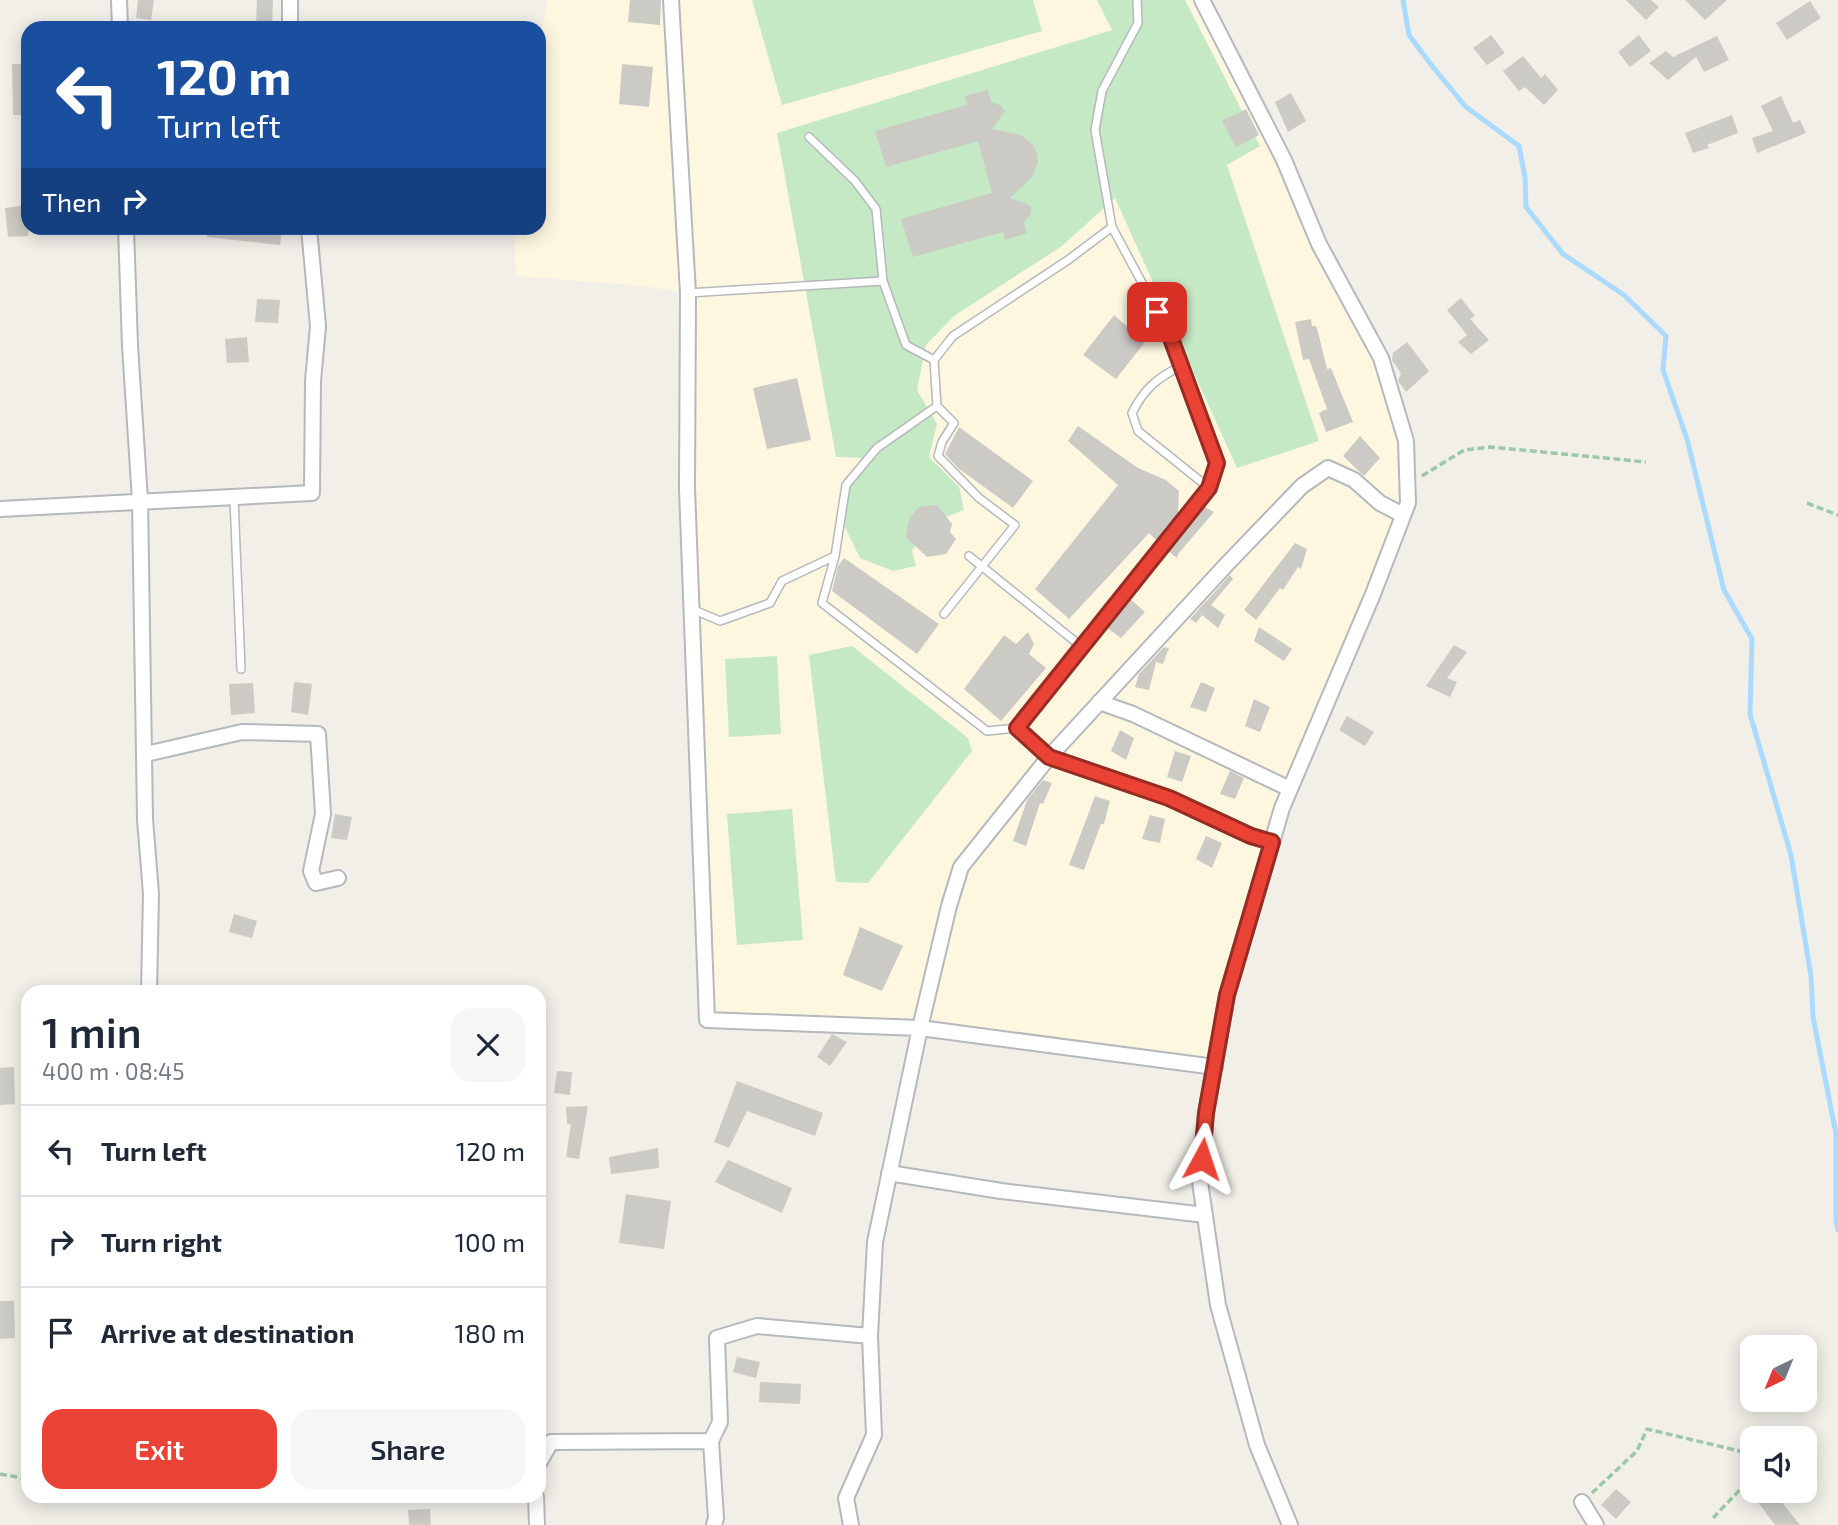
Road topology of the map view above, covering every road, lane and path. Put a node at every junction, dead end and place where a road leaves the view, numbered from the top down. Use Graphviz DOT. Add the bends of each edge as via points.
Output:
graph roads {
  1 [pos="119,0"];
  2 [pos="290,0"];
  3 [pos="671,0"];
  4 [pos="1137,0"];
  5 [pos="1202,0"];
  6 [pos="120,21"];
  7 [pos="290,21"];
  8 [pos="809,137"];
  9 [pos="1112,227"];
  10 [pos="126,235"];
  11 [pos="310,235"];
  12 [pos="883,281"];
  13 [pos="688,293"];
  14 [pos="934,360"];
  15 [pos="1181,366"];
  16 [pos="937,406"];
  17 [pos="1646,462"];
  18 [pos="1408,485"];
  19 [pos="1209,488"];
  20 [pos="234,498"];
  21 [pos="140,500"];
  22 [pos="1807,503"];
  23 [pos="0,509"];
  24 [pos="1403,515"];
  25 [pos="1838,515"];
  26 [pos="835,556"];
  27 [pos="969,556"];
  28 [pos="982,567"];
  29 [pos="692,609"];
  30 [pos="944,614"];
  31 [pos="1082,647"];
  32 [pos="241,669"];
  33 [pos="1099,702"];
  34 [pos="1017,728"];
  35 [pos="146,754"];
  36 [pos="1049,757"];
  37 [pos="1290,789"];
  38 [pos="1272,842"];
  39 [pos="338,878"];
  40 [pos="149,985"];
  41 [pos="920,1028"];
  42 [pos="1214,1067"];
  43 [pos="889,1173"];
  44 [pos="1205,1215"];
  45 [pos="870,1336"];
  46 [pos="711,1441"];
  47 [pos="546,1450"];
  48 [pos="1740,1451"];
  49 [pos="0,1474"];
  50 [pos="21,1478"];
  51 [pos="1740,1490"];
  52 [pos="1582,1502"];
  53 [pos="536,1503"];
  54 [pos="1713,1518"];
  55 [pos="537,1525"];
  56 [pos="714,1525"];
  57 [pos="851,1525"];
  58 [pos="1290,1525"];
  59 [pos="1596,1525"];
  1 -- 6 [label="street"];
  2 -- 7 [label="street"];
  3 -- 13 [label="street"];
  4 -- 9 [label="lane" via="1138,23 1102,92 1095,130"];
  5 -- 18 [label="street" via="1284,160 1319,244 1381,358 1406,441"];
  8 -- 12 [label="lane" via="855,181 876,209"];
  9 -- 14 [label="lane" via="953,336"];
  9 -- 15 [label="lane" via="1169,333"];
  10 -- 21 [label="street"];
  11 -- 20 [label="street" via="318,326 312,493"];
  12 -- 13 [label="lane"];
  12 -- 14 [label="lane" via="906,345"];
  13 -- 29 [label="street"];
  14 -- 16 [label="lane"];
  15 -- 19 [label="lane" via="1217,463"];
  15 -- 19 [label="lane" via="1158,378 1132,413 1138,431"];
  16 -- 26 [label="lane" via="877,448 846,485"];
  16 -- 28 [label="lane" via="954,423 938,456 979,498 1016,525"];
  17 -- 18 [label="path" via="1490,447 1464,450"];
  18 -- 24 [label="street"];
  19 -- 31 [label="lane"];
  20 -- 21 [label="street"];
  20 -- 32 [label="lane"];
  21 -- 23 [label="street"];
  21 -- 35 [label="street"];
  22 -- 25 [label="path"];
  24 -- 33 [label="street" via="1380,503 1354,480 1328,468 1293,496"];
  24 -- 37 [label="street"];
  26 -- 29 [label="lane" via="782,582 771,603 720,621"];
  26 -- 34 [label="lane" via="822,603 987,731"];
  27 -- 28 [label="lane"];
  28 -- 30 [label="lane"];
  28 -- 31 [label="lane"];
  29 -- 41 [label="street" via="708,1020"];
  31 -- 34 [label="lane"];
  33 -- 36 [label="street"];
  33 -- 37 [label="street"];
  34 -- 36 [label="lane"];
  35 -- 39 [label="street" via="242,732 318,734 323,814 311,872 316,883"];
  35 -- 40 [label="street"];
  36 -- 38 [label="street" via="1169,798"];
  36 -- 41 [label="street" via="961,867"];
  37 -- 38 [label="street"];
  38 -- 42 [label="street" via="1227,995"];
  41 -- 42 [label="street"];
  41 -- 43 [label="street"];
  42 -- 44 [label="street" via="1200,1182"];
  43 -- 44 [label="street"];
  43 -- 45 [label="street" via="875,1242"];
  44 -- 58 [label="street" via="1218,1305 1257,1445"];
  45 -- 46 [label="street" via="757,1326 718,1338 720,1422"];
  45 -- 57 [label="street" via="874,1435 846,1498"];
  46 -- 47 [label="street" via="551,1441"];
  46 -- 56 [label="street"];
  48 -- 52 [label="path" via="1647,1429 1637,1451"];
  49 -- 50 [label="path"];
  51 -- 54 [label="path"];
  52 -- 59 [label="street"];
  53 -- 55 [label="street"];
}
